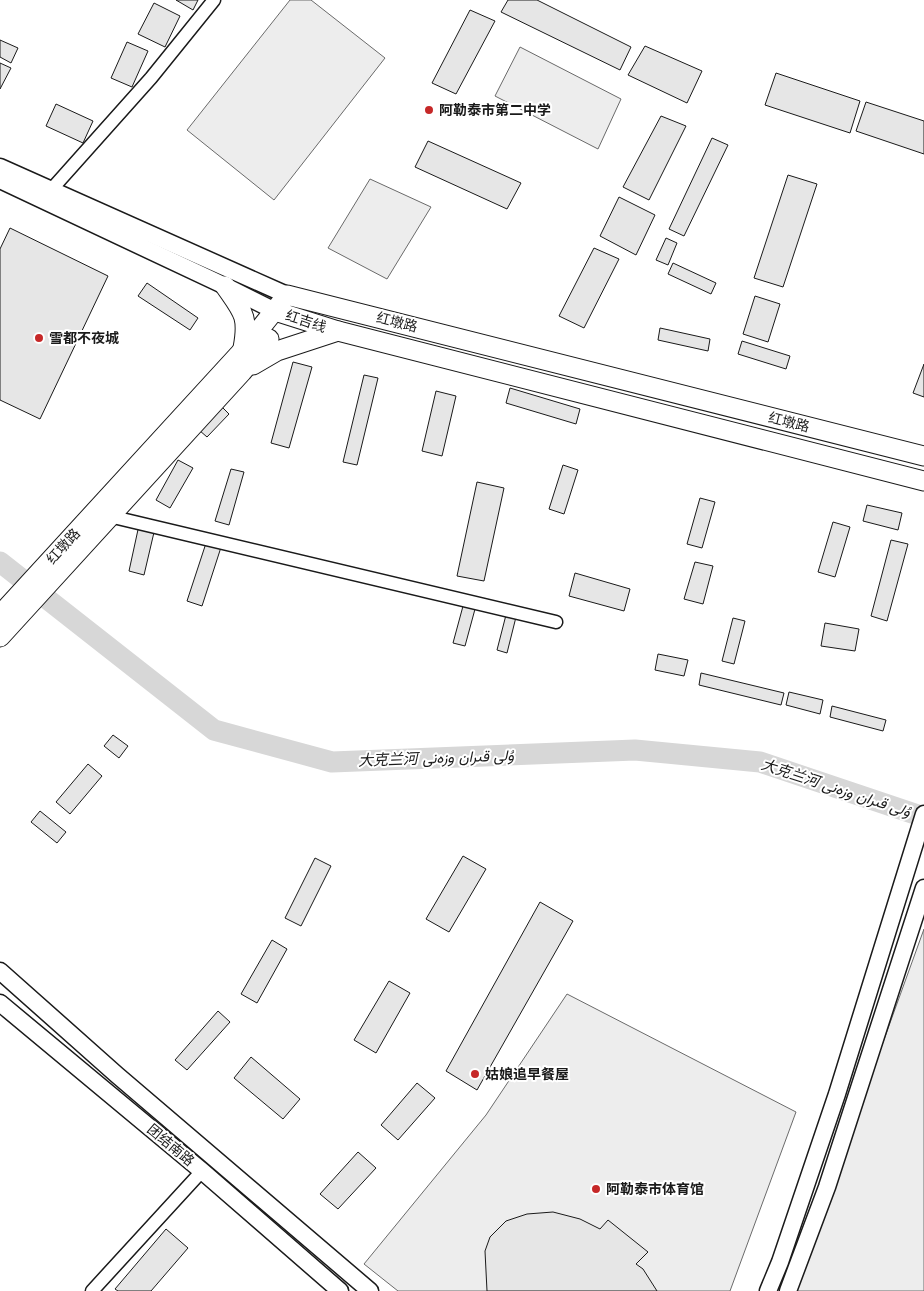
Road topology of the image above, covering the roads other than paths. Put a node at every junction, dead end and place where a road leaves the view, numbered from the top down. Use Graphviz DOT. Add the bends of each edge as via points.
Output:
graph roads {
  1 [pos="214,0"];
  2 [pos="0,167"];
  3 [pos="0,180"];
  4 [pos="51,190"];
  5 [pos="225,286"];
  6 [pos="294,296"];
  7 [pos="281,313"];
  8 [pos="338,331"];
  9 [pos="242,351"];
  10 [pos="242,372"];
  11 [pos="924,456"];
  12 [pos="924,481"];
  13 [pos="109,516"];
  14 [pos="61,558"];
  15 [pos="0,615"];
  16 [pos="556,622"];
  17 [pos="0,637"];
  18 [pos="924,814"];
  19 [pos="924,888"];
  20 [pos="0,971"];
  21 [pos="0,1003"];
  22 [pos="202,1171"];
  23 [pos="92,1291"];
  24 [pos="340,1291"];
  25 [pos="370,1291"];
  26 [pos="768,1291"];
  27 [pos="788,1291"];
  1 -- 4 [label="street" via="151,78"];
  2 -- 4 [label="main road"];
  3 -- 5 [label="main road"];
  4 -- 6 [label="main road"];
  5 -- 7 [label="main road"];
  5 -- 9 [label="highway" via="243,313 247,326"];
  6 -- 7 [label="highway"];
  6 -- 11 [label="highway, 红墩路"];
  7 -- 8 [label="highway, 红吉线"];
  7 -- 9 [label="highway, 红墩路"];
  7 -- 10 [label="highway"];
  8 -- 10 [label="highway" via="277,351"];
  8 -- 12 [label="highway, 红墩路"];
  9 -- 14 [label="highway, 红墩路"];
  10 -- 13 [label="highway, 红墩路"];
  13 -- 14 [label="highway, 红墩路"];
  13 -- 16 [label="street"];
  14 -- 15 [label="highway, 红墩路"];
  14 -- 17 [label="highway, 红墩路"];
  18 -- 26 [label="main road" via="837,1094"];
  19 -- 27 [label="main road" via="827,1187"];
  20 -- 25 [label="main road"];
  21 -- 22 [label="main road, 团结南路"];
  22 -- 23 [label="street"];
  22 -- 24 [label="main road, 团结南路"];
}
